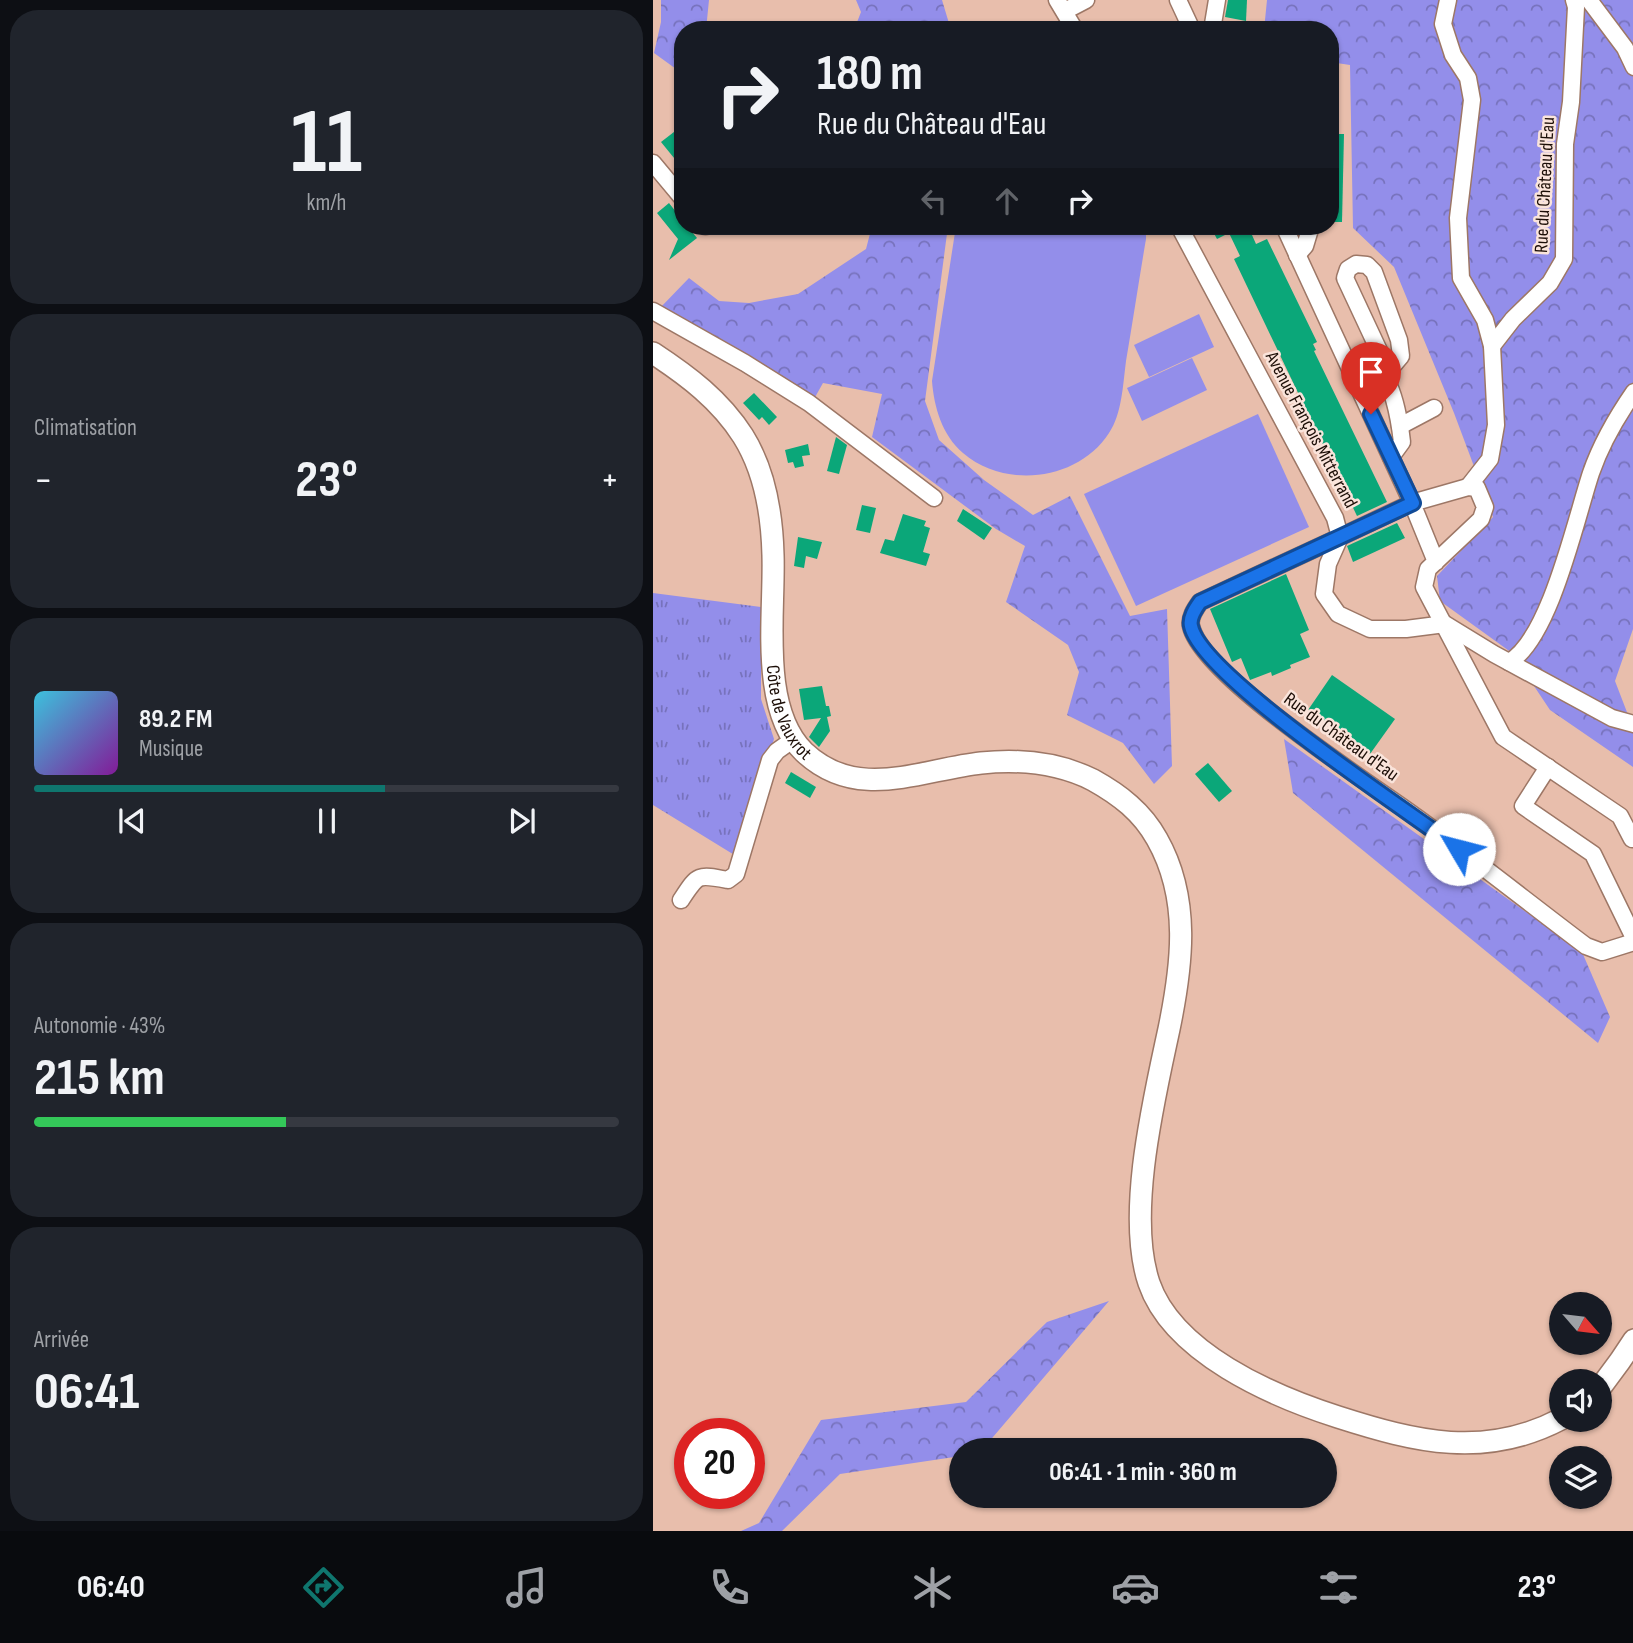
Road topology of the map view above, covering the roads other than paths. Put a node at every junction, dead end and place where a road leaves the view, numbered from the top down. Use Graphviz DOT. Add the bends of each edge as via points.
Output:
graph roads {
  1 [pos="1086,0"];
  2 [pos="1178,0"];
  3 [pos="1217,0"];
  4 [pos="1448,0"];
  5 [pos="1574,0"];
  6 [pos="1589,0"];
  7 [pos="1061,5"];
  8 [pos="1070,21"];
  9 [pos="1188,21"];
  10 [pos="1214,21"];
  11 [pos="1633,67"];
  12 [pos="653,163"];
  13 [pos="674,188"];
  14 [pos="1184,235"];
  15 [pos="1288,235"];
  16 [pos="1308,235"];
  17 [pos="1297,255"];
  18 [pos="653,311"];
  19 [pos="1492,346"];
  20 [pos="653,353"];
  21 [pos="1351,371"];
  22 [pos="1386,373"];
  23 [pos="1633,392"];
  24 [pos="1434,408"];
  25 [pos="1400,426"];
  26 [pos="1391,457"];
  27 [pos="1468,487"];
  28 [pos="934,498"];
  29 [pos="1413,503"];
  30 [pos="1340,537"];
  31 [pos="1436,562"];
  32 [pos="1445,624"];
  33 [pos="1509,662"];
  34 [pos="1633,724"];
  35 [pos="794,739"];
  36 [pos="1548,767"];
  37 [pos="1632,839"];
  38 [pos="681,900"];
  39 [pos="1633,940"];
  40 [pos="1633,1340"];
  41 [pos="1612,1372"];
  42 [pos="1549,1423"];
  1 -- 7 [label="street"];
  2 -- 9 [label="street"];
  3 -- 10 [label="street"];
  4 -- 19 [label="street" via="1443,24 1453,55 1469,78 1472,100 1458,218 1461,278 1485,320"];
  5 -- 19 [label="street, Rue du Château d'Eau" via="1564,259 1550,283"];
  6 -- 11 [label="street" via="1625,48"];
  7 -- 8 [label="street"];
  12 -- 13 [label="street"];
  14 -- 30 [label="street, Avenue François Mitterrand" via="1335,518"];
  15 -- 17 [label="street"];
  16 -- 17 [label="street"];
  17 -- 21 [label="street"];
  18 -- 28 [label="street" via="809,403"];
  19 -- 27 [label="street" via="1496,425 1490,458"];
  20 -- 35 [label="main road, Côte de Vauxrot" via="710,395 743,436 758,467 770,514 776,693"];
  21 -- 22 [label="street" via="1371,367"];
  21 -- 26 [label="street"];
  22 -- 22 [label="street" via="1401,356 1399,340 1374,272 1367,265 1356,264 1345,278"];
  22 -- 25 [label="street"];
  23 -- 33 [label="street" via="1611,426 1592,471 1561,578 1531,640"];
  24 -- 25 [label="street"];
  25 -- 26 [label="street" via="1402,442"];
  26 -- 29 [label="street"];
  27 -- 29 [label="street, Avenue François Mitterrand"];
  27 -- 31 [label="street" via="1477,488 1482,495 1481,519"];
  29 -- 30 [label="street, Avenue François Mitterrand"];
  29 -- 31 [label="street"];
  30 -- 32 [label="street" via="1328,564 1324,594 1338,614 1370,629"];
  30 -- 39 [label="street, Rue du Château d'Eau" via="1200,602 1190,625 1198,641 1219,666 1286,725 1417,817 1586,946 1602,952"];
  31 -- 32 [label="street" via="1428,569 1424,587"];
  32 -- 33 [label="street"];
  32 -- 36 [label="street" via="1503,737"];
  33 -- 34 [label="street" via="1612,718"];
  35 -- 38 [label="street" via="770,760 736,874 728,880 705,875 694,880"];
  35 -- 42 [label="main road, Côte de Vauxrot" via="831,771 867,780 980,763 1042,764 1104,786 1126,801 1156,838 1175,883 1181,956 1151,1110 1141,1201 1142,1248 1149,1282 1163,1311 1188,1340 1228,1367 1309,1407 1362,1425 1435,1441 1476,1444"];
  36 -- 37 [label="street" via="1620,816"];
  36 -- 39 [label="street" via="1523,806 1593,854"];
  40 -- 41 [label="main road"];
}
